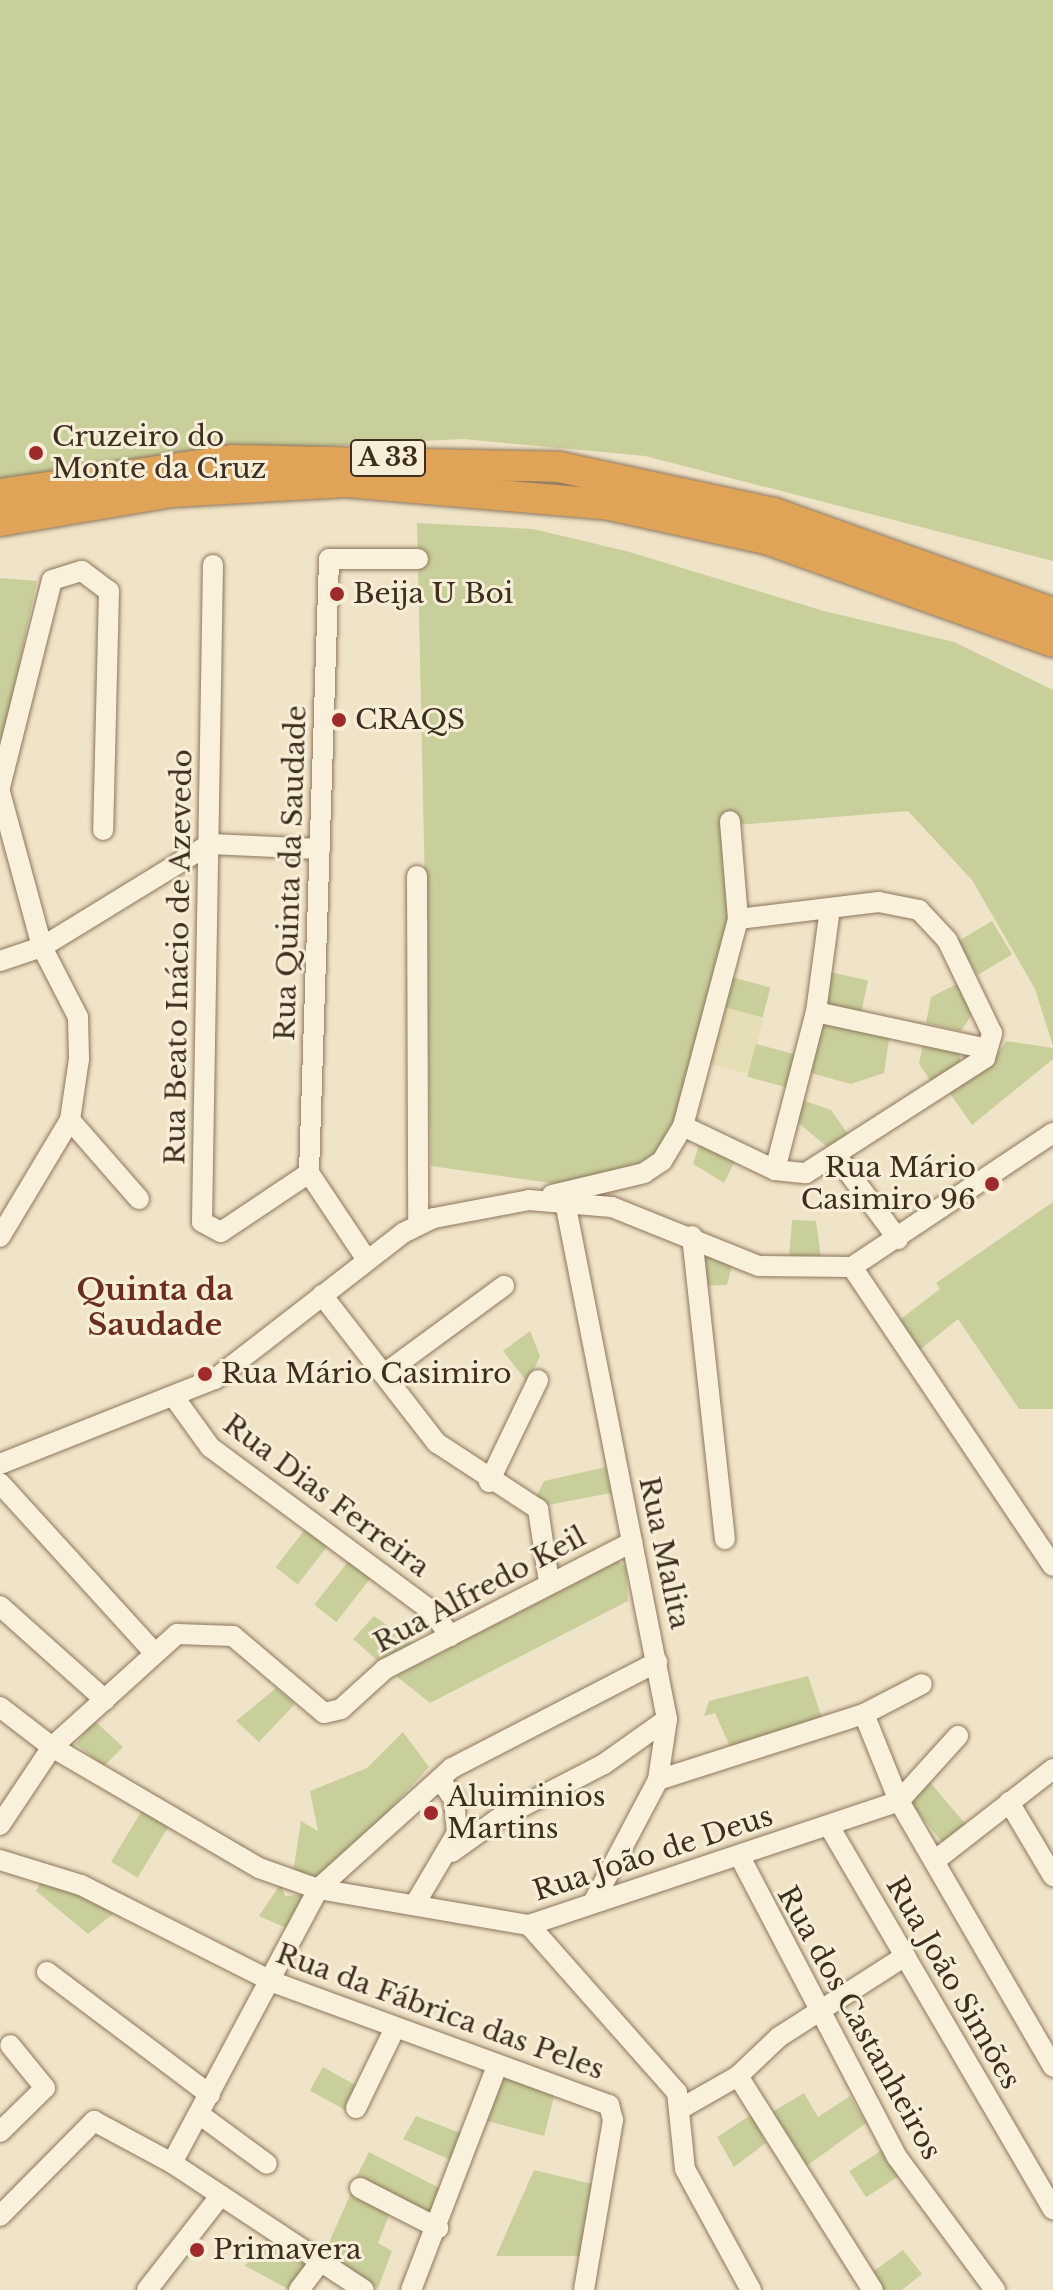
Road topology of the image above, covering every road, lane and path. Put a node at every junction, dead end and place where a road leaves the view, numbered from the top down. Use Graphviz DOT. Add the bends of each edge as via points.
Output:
graph roads {
  1 [pos="0,494"];
  2 [pos="0,521"];
  3 [pos="418,559"];
  4 [pos="213,565"];
  5 [pos="1053,613"];
  6 [pos="1053,642"];
  7 [pos="0,790"];
  8 [pos="730,821"];
  9 [pos="103,830"];
  10 [pos="210,844"];
  11 [pos="320,849"];
  12 [pos="9,865"];
  13 [pos="417,876"];
  14 [pos="830,908"];
  15 [pos="738,919"];
  16 [pos="42,947"];
  17 [pos="0,961"];
  18 [pos="816,1012"];
  19 [pos="987,1049"];
  20 [pos="70,1120"];
  21 [pos="683,1126"];
  22 [pos="1053,1133"];
  23 [pos="838,1158"];
  24 [pos="775,1170"];
  25 [pos="309,1173"];
  26 [pos="139,1199"];
  27 [pos="529,1200"];
  28 [pos="565,1202"];
  29 [pos="418,1223"];
  30 [pos="692,1236"];
  31 [pos="0,1237"];
  32 [pos="898,1239"];
  33 [pos="367,1260"];
  34 [pos="852,1267"];
  35 [pos="504,1286"];
  36 [pos="322,1295"];
  37 [pos="384,1374"];
  38 [pos="538,1380"];
  39 [pos="174,1397"];
  40 [pos="0,1464"];
  41 [pos="489,1482"];
  42 [pos="0,1483"];
  43 [pos="725,1539"];
  44 [pos="632,1542"];
  45 [pos="1053,1566"];
  46 [pos="549,1582"];
  47 [pos="0,1606"];
  48 [pos="450,1636"];
  49 [pos="152,1650"];
  50 [pos="657,1662"];
  51 [pos="922,1684"];
  52 [pos="105,1700"];
  53 [pos="0,1707"];
  54 [pos="864,1714"];
  55 [pos="667,1719"];
  56 [pos="958,1736"];
  57 [pos="52,1747"];
  58 [pos="1053,1769"];
  59 [pos="658,1780"];
  60 [pos="441,1781"];
  61 [pos="899,1801"];
  62 [pos="1009,1802"];
  63 [pos="0,1825"];
  64 [pos="829,1826"];
  65 [pos="452,1852"];
  66 [pos="739,1855"];
  67 [pos="937,1859"];
  68 [pos="0,1860"];
  69 [pos="1053,1876"];
  70 [pos="318,1889"];
  71 [pos="593,1903"];
  72 [pos="415,1904"];
  73 [pos="529,1925"];
  74 [pos="905,1956"];
  75 [pos="47,1972"];
  76 [pos="273,1982"];
  77 [pos="817,2013"];
  78 [pos="395,2028"];
  79 [pos="3,2046"];
  80 [pos="497,2066"];
  81 [pos="1053,2067"];
  82 [pos="738,2076"];
  83 [pos="210,2095"];
  84 [pos="356,2108"];
  85 [pos="680,2109"];
  86 [pos="199,2114"];
  87 [pos="0,2132"];
  88 [pos="172,2163"];
  89 [pos="267,2164"];
  90 [pos="360,2188"];
  91 [pos="221,2195"];
  92 [pos="1053,2209"];
  93 [pos="0,2216"];
  94 [pos="438,2228"];
  95 [pos="318,2265"];
  96 [pos="147,2290"];
  97 [pos="299,2290"];
  98 [pos="364,2290"];
  99 [pos="411,2290"];
  100 [pos="584,2290"];
  101 [pos="751,2290"];
  102 [pos="873,2290"];
  103 [pos="995,2290"];
  1 -- 5 [label="highway, A 33" via="232,460 559,467 774,513"];
  2 -- 6 [label="highway, A 33" via="172,492 346,482 605,504 766,539"];
  3 -- 11 [label="street, Rua Quinta da Saudade" via="329,559"];
  4 -- 10 [label="street, Rua Beato Inácio de Azevedo"];
  7 -- 9 [label="street" via="52,580 82,571 109,591"];
  7 -- 12 [label="street"];
  8 -- 15 [label="street"];
  10 -- 11 [label="street"];
  10 -- 16 [label="street"];
  10 -- 25 [label="street, Rua Beato Inácio de Azevedo" via="202,1222 221,1232"];
  11 -- 25 [label="street, Rua Quinta da Saudade"];
  12 -- 16 [label="street"];
  13 -- 29 [label="street"];
  14 -- 15 [label="street"];
  14 -- 18 [label="street"];
  14 -- 19 [label="street" via="879,902 919,910 947,940 992,1033"];
  15 -- 21 [label="street"];
  16 -- 17 [label="street"];
  16 -- 20 [label="street" via="78,1017"];
  18 -- 19 [label="street"];
  18 -- 24 [label="street"];
  19 -- 23 [label="street" via="985,1058"];
  20 -- 26 [label="street"];
  20 -- 31 [label="street"];
  21 -- 24 [label="street"];
  21 -- 27 [label="street" via="662,1161 644,1173"];
  22 -- 32 [label="street"];
  23 -- 24 [label="street" via="806,1173"];
  23 -- 32 [label="street"];
  25 -- 33 [label="street"];
  27 -- 28 [label="street"];
  27 -- 29 [label="street"];
  28 -- 30 [label="street" via="633,1211"];
  28 -- 44 [label="street, Rua Malita"];
  29 -- 33 [label="street"];
  30 -- 34 [label="street" via="759,1266"];
  30 -- 43 [label="street"];
  32 -- 34 [label="street"];
  33 -- 36 [label="street"];
  34 -- 45 [label="street"];
  35 -- 37 [label="street"];
  36 -- 37 [label="street"];
  36 -- 39 [label="street" via="215,1379"];
  37 -- 41 [label="street" via="437,1443"];
  38 -- 41 [label="street"];
  39 -- 40 [label="street"];
  39 -- 48 [label="street, Rua Dias Ferreira" via="210,1447 432,1611"];
  41 -- 46 [label="street" via="538,1509"];
  42 -- 49 [label="street"];
  44 -- 46 [label="street, Rua Alfredo Keil"];
  44 -- 50 [label="street, Rua Malita"];
  46 -- 48 [label="street, Rua Alfredo Keil"];
  47 -- 52 [label="street"];
  48 -- 49 [label="street, Rua Alfredo Keil" via="385,1669 341,1709 324,1713 233,1636 177,1634"];
  49 -- 52 [label="street, Rua Alfredo Keil"];
  50 -- 55 [label="street, Rua Malita"];
  50 -- 60 [label="street" via="452,1768"];
  51 -- 54 [label="street"];
  52 -- 57 [label="street, Rua Alfredo Keil"];
  53 -- 57 [label="street, Rua João de Deus"];
  54 -- 59 [label="street"];
  54 -- 61 [label="street"];
  55 -- 59 [label="street, Rua Malita"];
  55 -- 65 [label="street" via="604,1764 498,1819"];
  56 -- 61 [label="street, Rua João de Deus"];
  57 -- 63 [label="street, Rua Alfredo Keil"];
  57 -- 70 [label="street, Rua João de Deus" via="259,1868"];
  58 -- 62 [label="street"];
  59 -- 71 [label="street, Rua Malita"];
  60 -- 65 [label="street" via="458,1812"];
  60 -- 70 [label="street"];
  61 -- 64 [label="street, Rua João de Deus"];
  61 -- 67 [label="street"];
  62 -- 67 [label="street"];
  62 -- 69 [label="street"];
  64 -- 66 [label="street, Rua João de Deus"];
  64 -- 74 [label="street, Rua João Simões"];
  65 -- 72 [label="street"];
  66 -- 71 [label="street, Rua João de Deus"];
  66 -- 77 [label="street, Rua dos Castanheiros"];
  67 -- 81 [label="street"];
  68 -- 76 [label="street, Rua da Fábrica das Peles" via="125,1908"];
  70 -- 72 [label="street, Rua João de Deus"];
  70 -- 76 [label="street"];
  71 -- 73 [label="street, Rua João de Deus"];
  72 -- 73 [label="street, Rua João de Deus"];
  73 -- 85 [label="street" via="671,2084"];
  74 -- 77 [label="street"];
  74 -- 92 [label="street, Rua João Simões"];
  75 -- 83 [label="street"];
  76 -- 78 [label="street, Rua da Fábrica das Peles"];
  76 -- 83 [label="street"];
  77 -- 82 [label="street"];
  77 -- 103 [label="street, Rua dos Castanheiros" via="897,2157"];
  78 -- 80 [label="street, Rua da Fábrica das Peles"];
  78 -- 84 [label="street"];
  79 -- 87 [label="street" via="45,2088"];
  80 -- 94 [label="street"];
  80 -- 100 [label="street, Rua da Fábrica das Peles" via="613,2110"];
  82 -- 85 [label="street"];
  82 -- 102 [label="street"];
  83 -- 86 [label="street"];
  85 -- 101 [label="street" via="689,2177"];
  86 -- 88 [label="street"];
  86 -- 89 [label="street"];
  88 -- 91 [label="street"];
  88 -- 93 [label="street" via="94,2121"];
  90 -- 94 [label="street"];
  91 -- 95 [label="street"];
  91 -- 96 [label="street"];
  94 -- 99 [label="street"];
  95 -- 97 [label="street"];
  95 -- 98 [label="street"];
}
